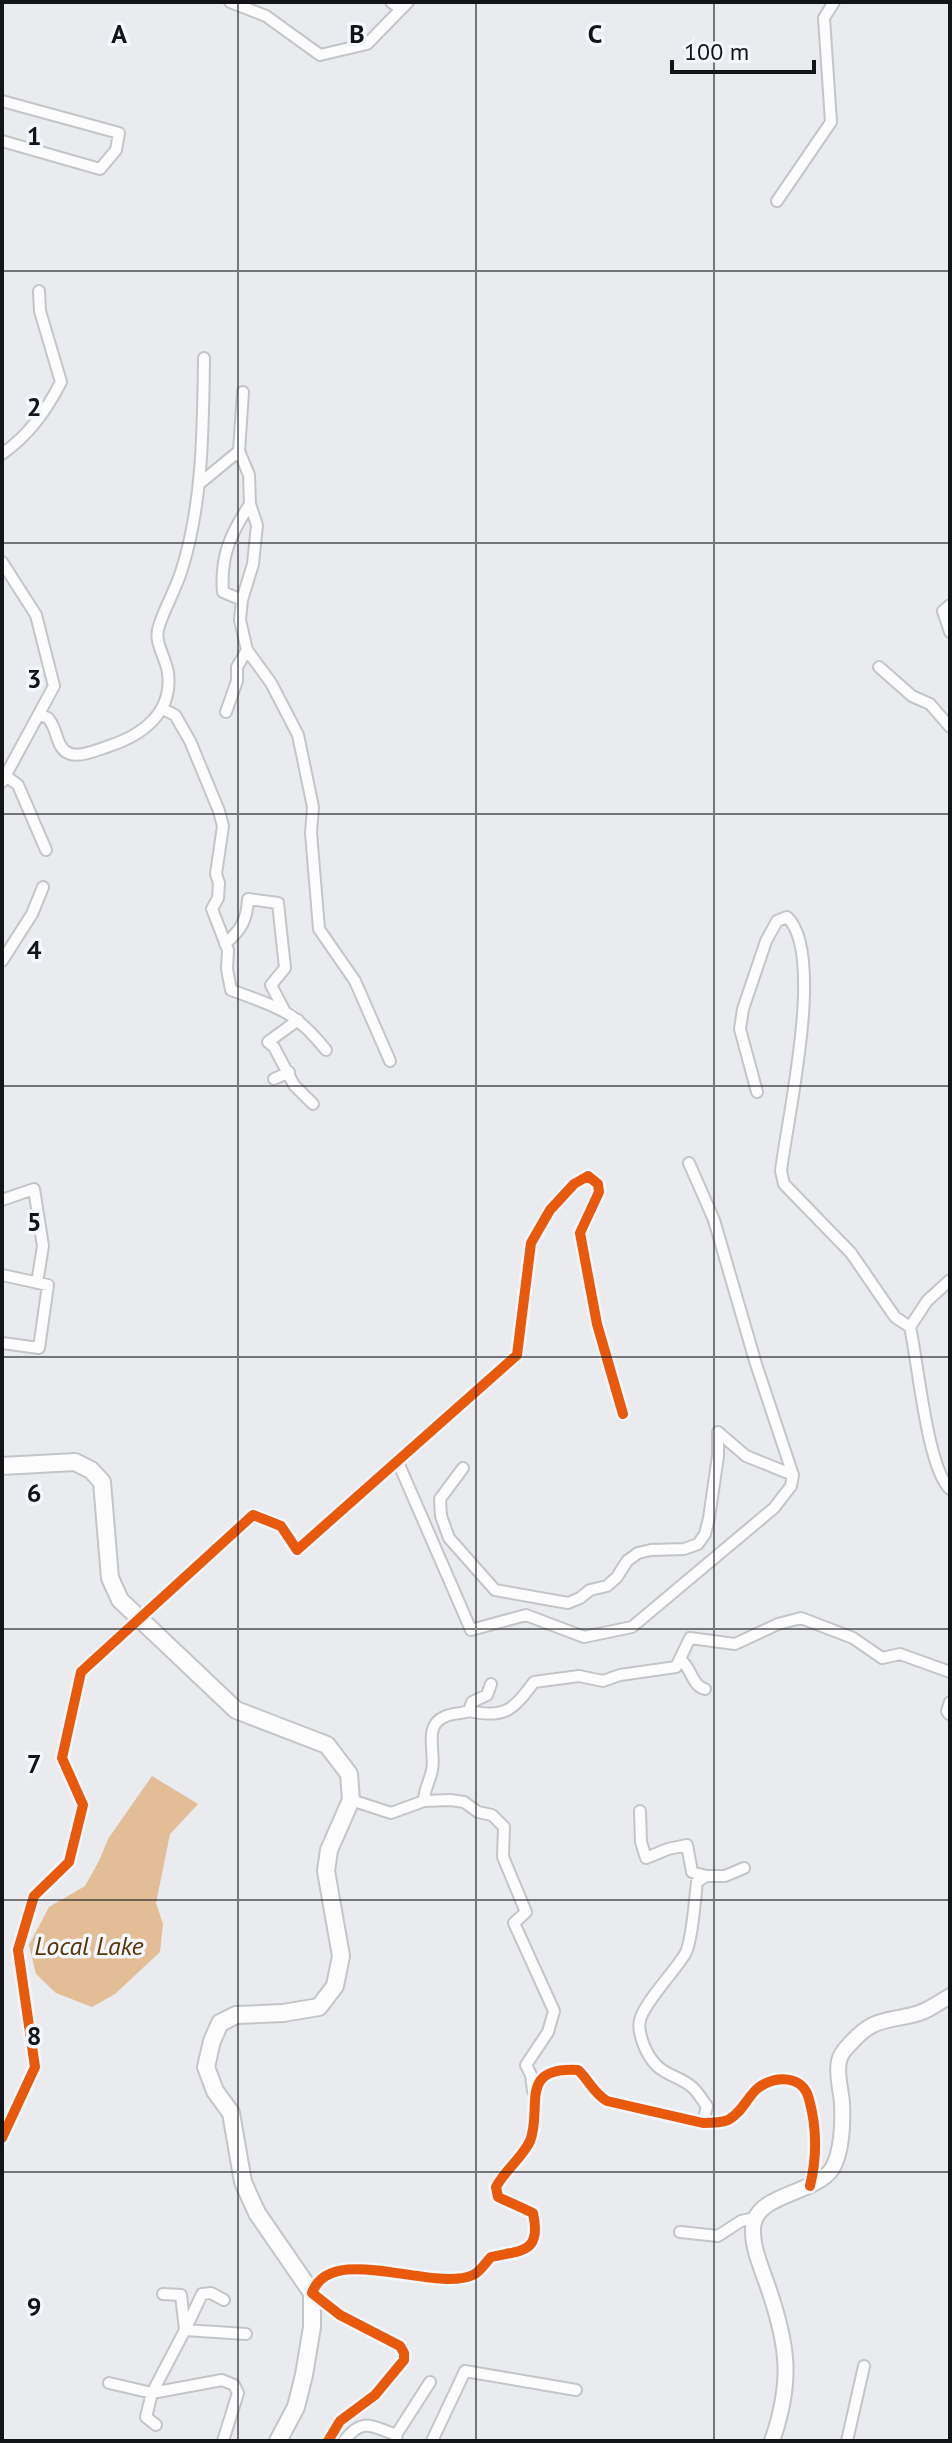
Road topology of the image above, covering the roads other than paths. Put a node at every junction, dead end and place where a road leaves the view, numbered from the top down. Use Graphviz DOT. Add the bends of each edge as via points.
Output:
graph roads {
  1 [pos="230,2"];
  2 [pos="391,2"];
  3 [pos="834,2"];
  4 [pos="405,5"];
  5 [pos="2,101"];
  6 [pos="2,141"];
  7 [pos="777,201"];
  8 [pos="39,291"];
  9 [pos="204,358"];
  10 [pos="243,392"];
  11 [pos="239,451"];
  12 [pos="2,454"];
  13 [pos="199,484"];
  14 [pos="250,504"];
  15 [pos="3,565"];
  16 [pos="242,600"];
  17 [pos="950,605"];
  18 [pos="950,632"];
  19 [pos="247,650"];
  20 [pos="879,667"];
  21 [pos="163,709"];
  22 [pos="226,712"];
  23 [pos="40,715"];
  24 [pos="950,727"];
  25 [pos="4,779"];
  26 [pos="46,850"];
  27 [pos="43,887"];
  28 [pos="225,944"];
  29 [pos="2,961"];
  30 [pos="284,1010"];
  31 [pos="298,1020"];
  32 [pos="326,1050"];
  33 [pos="390,1061"];
  34 [pos="289,1072"];
  35 [pos="274,1079"];
  36 [pos="757,1092"];
  37 [pos="313,1104"];
  38 [pos="689,1163"];
  39 [pos="2,1200"];
  40 [pos="2,1275"];
  41 [pos="950,1280"];
  42 [pos="37,1283"];
  43 [pos="910,1327"];
  44 [pos="2,1343"];
  45 [pos="623,1414"];
  46 [pos="397,1460"];
  47 [pos="2,1466"];
  48 [pos="463,1468"];
  49 [pos="793,1475"];
  50 [pos="950,1489"];
  51 [pos="138,1619"];
  52 [pos="681,1660"];
  53 [pos="950,1672"];
  54 [pos="491,1684"];
  55 [pos="705,1689"];
  56 [pos="469,1711"];
  57 [pos="351,1800"];
  58 [pos="424,1801"];
  59 [pos="640,1811"];
  60 [pos="744,1868"];
  61 [pos="706,1876"];
  62 [pos="950,1996"];
  63 [pos="534,2095"];
  64 [pos="703,2123"];
  65 [pos="2,2136"];
  66 [pos="810,2186"];
  67 [pos="755,2218"];
  68 [pos="680,2232"];
  69 [pos="312,2293"];
  70 [pos="163,2294"];
  71 [pos="224,2300"];
  72 [pos="185,2330"];
  73 [pos="246,2334"];
  74 [pos="864,2366"];
  75 [pos="430,2382"];
  76 [pos="109,2383"];
  77 [pos="576,2390"];
  78 [pos="152,2393"];
  79 [pos="156,2425"];
  80 [pos="396,2438"];
  81 [pos="223,2441"];
  82 [pos="278,2441"];
  83 [pos="328,2441"];
  84 [pos="344,2441"];
  85 [pos="432,2441"];
  86 [pos="772,2441"];
  87 [pos="847,2441"];
  1 -- 4 [label="street" via="266,16 320,55 367,44"];
  2 -- 4 [label="street"];
  3 -- 7 [label="street" via="824,18 831,122"];
  5 -- 6 [label="street" via="119,133 116,150 100,169"];
  8 -- 12 [label="street" via="61,382 22,440"];
  9 -- 13 [label="street"];
  10 -- 11 [label="street"];
  11 -- 13 [label="street"];
  11 -- 14 [label="street" via="249,475"];
  13 -- 21 [label="street" via="183,567 158,627 168,672"];
  14 -- 16 [label="street" via="257,525"];
  14 -- 16 [label="street" via="229,536 222,579 223,592"];
  15 -- 23 [label="street" via="36,615 54,686"];
  16 -- 19 [label="street"];
  17 -- 18 [label="street" via="943,611"];
  19 -- 22 [label="street" via="237,667"];
  19 -- 33 [label="street" via="298,735 313,807 319,929 355,981"];
  20 -- 24 [label="street" via="912,696 930,704"];
  21 -- 23 [label="street" via="130,739 70,755 48,718"];
  21 -- 28 [label="street" via="175,715 190,741 223,826 218,898 212,909"];
  23 -- 25 [label="street"];
  25 -- 26 [label="street" via="18,785"];
  27 -- 29 [label="street"];
  28 -- 30 [label="street" via="231,990"];
  28 -- 30 [label="street" via="241,930 248,899 278,903 285,968 271,985"];
  30 -- 31 [label="street"];
  31 -- 32 [label="street"];
  31 -- 34 [label="street" via="268,1042"];
  34 -- 35 [label="street"];
  34 -- 37 [label="street"];
  36 -- 43 [label="street" via="740,1029 743,1009 766,941 777,921 787,917 803,945 804,1001 781,1171 784,1184 851,1253 895,1317"];
  38 -- 49 [label="street" via="714,1220"];
  39 -- 42 [label="street" via="34,1189 43,1246"];
  40 -- 42 [label="street"];
  41 -- 43 [label="street"];
  42 -- 44 [label="street" via="48,1285 39,1348"];
  43 -- 50 [label="street" via="926,1424 942,1480"];
  45 -- 46 [label="street" via="597,1324 580,1233 599,1192 588,1176 550,1210 531,1243 517,1355"];
  46 -- 49 [label="street" via="471,1630 526,1615 584,1637 632,1627 774,1508"];
  46 -- 51 [label="street" via="297,1550 281,1526 253,1515"];
  47 -- 51 [label="main road" via="75,1462 102,1482 110,1578 120,1600"];
  48 -- 49 [label="street" via="440,1499 449,1538 495,1590 568,1603 607,1586 638,1553 698,1544 709,1518 718,1432 746,1456"];
  51 -- 57 [label="main road" via="236,1710 327,1745 349,1774"];
  51 -- 65 [label="street" via="81,1672 62,1758 83,1805 69,1862 34,1896 18,1950 35,2067"];
  52 -- 53 [label="street" via="690,1638 735,1644 801,1618 853,1638 882,1658 900,1654"];
  52 -- 55 [label="street"];
  52 -- 56 [label="street" via="676,1667 603,1681 579,1676 534,1682 508,1711"];
  54 -- 56 [label="street"];
  56 -- 58 [label="street" via="444,1716 435,1724"];
  57 -- 58 [label="street" via="391,1813"];
  57 -- 69 [label="main road" via="329,1850 326,1871 341,1956 335,1986 319,2007 236,2015 220,2023 206,2067 231,2113 243,2182 252,2202"];
  58 -- 63 [label="street" via="464,1802 504,1827 503,1857 526,1912 514,1923 554,2011 548,2032 526,2065"];
  59 -- 61 [label="street" via="646,1858 687,1845 692,1872"];
  60 -- 61 [label="street"];
  61 -- 64 [label="street" via="697,1882 686,1954 639,2020 651,2059 664,2073 691,2086 707,2106"];
  62 -- 66 [label="main road" via="914,2015 879,2020 846,2048 839,2060 837,2155 832,2169"];
  63 -- 64 [label="street" via="546,2077 578,2070 607,2101"];
  63 -- 69 [label="street" via="529,2143 496,2187 498,2197 533,2213 535,2238 528,2249 491,2257 475,2275 461,2277 341,2270 323,2277"];
  64 -- 66 [label="street" via="730,2119 758,2088 781,2079 802,2085 816,2146"];
  66 -- 67 [label="main road" via="767,2205"];
  67 -- 68 [label="street" via="718,2236"];
  67 -- 86 [label="main road" via="757,2253 785,2346 782,2408"];
  69 -- 82 [label="main road" via="304,2375 296,2407"];
  69 -- 83 [label="street" via="404,2353 375,2395 348,2414"];
  70 -- 72 [label="street" via="181,2295"];
  71 -- 72 [label="street" via="202,2294"];
  72 -- 73 [label="street"];
  72 -- 78 [label="street"];
  74 -- 87 [label="street"];
  75 -- 80 [label="street"];
  76 -- 78 [label="street"];
  77 -- 85 [label="street" via="465,2371"];
  78 -- 79 [label="street" via="146,2417"];
  78 -- 81 [label="street" via="222,2380 234,2385 237,2401"];
  80 -- 84 [label="street" via="361,2425"];
}
